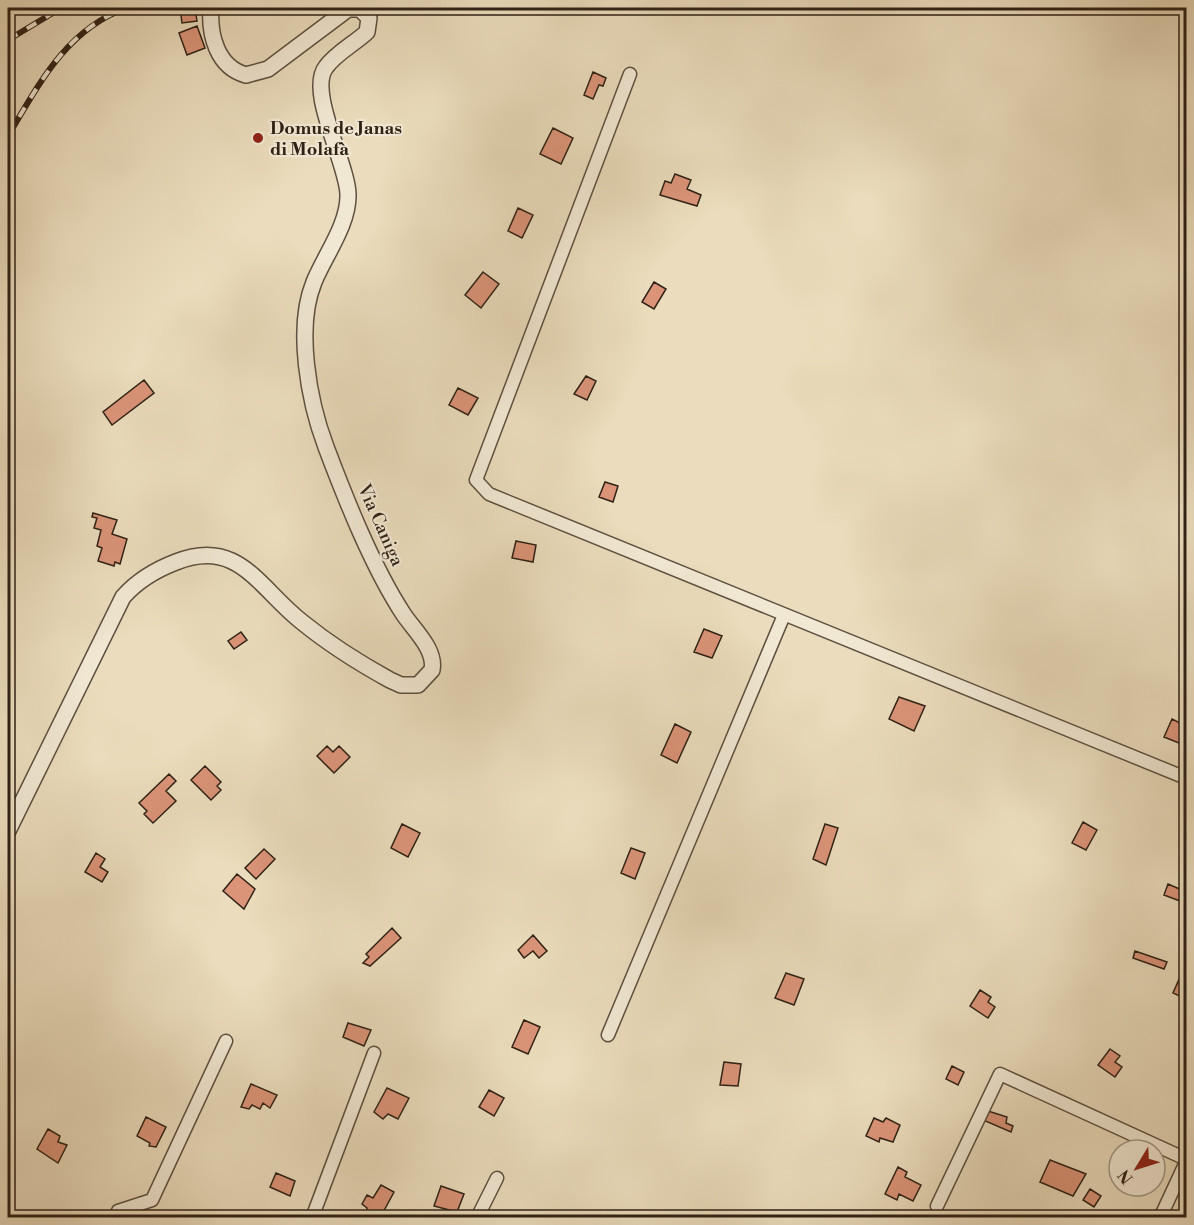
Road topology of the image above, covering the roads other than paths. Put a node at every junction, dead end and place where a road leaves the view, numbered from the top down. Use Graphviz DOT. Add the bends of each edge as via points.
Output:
graph roads {
  1 [pos="211,8"];
  2 [pos="630,74"];
  3 [pos="784,615"];
  4 [pos="1186,778"];
  5 [pos="8,831"];
  6 [pos="608,1035"];
  7 [pos="226,1041"];
  8 [pos="374,1053"];
  9 [pos="1186,1161"];
  10 [pos="497,1178"];
  11 [pos="937,1206"];
  12 [pos="115,1218"];
  13 [pos="312,1218"];
  14 [pos="477,1218"];
  15 [pos="1160,1218"];
  1 -- 5 [label="street, Via Caniga" via="220,57 232,69 246,75 268,69 348,9 360,9 369,18 367,32 327,65 320,80 348,195 343,217 310,294 308,365 317,419 339,477 389,591 432,655 432,670 418,685 401,685 338,649 300,621 236,562 216,554 184,558 148,575 123,597"];
  2 -- 3 [label="street" via="476,480 489,494"];
  3 -- 4 [label="street"];
  3 -- 6 [label="street"];
  7 -- 12 [label="street" via="152,1200 118,1211"];
  8 -- 13 [label="street"];
  9 -- 11 [label="street" via="1000,1074"];
  9 -- 15 [label="street"];
  10 -- 14 [label="street"];
}
